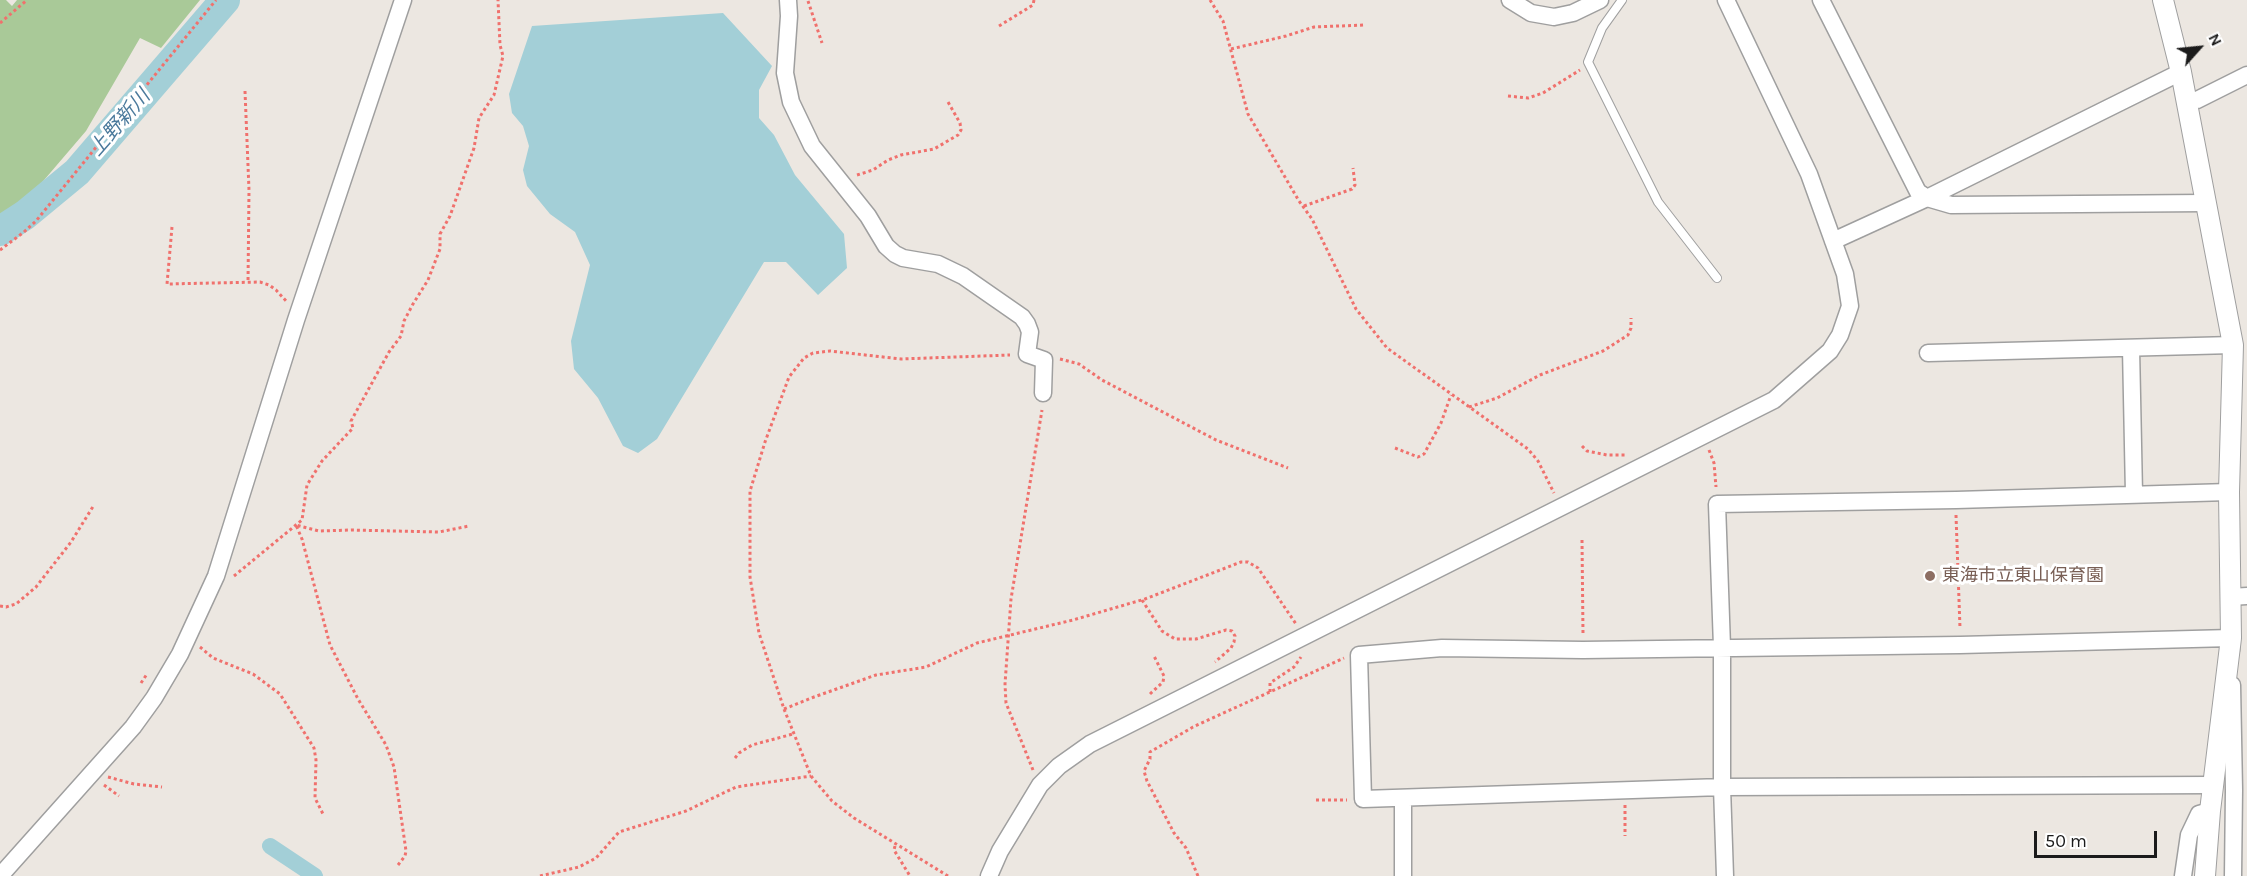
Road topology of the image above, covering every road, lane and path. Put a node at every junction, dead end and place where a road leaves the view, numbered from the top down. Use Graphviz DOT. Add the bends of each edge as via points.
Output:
graph roads {
  1 [pos="27,0"];
  2 [pos="216,0"];
  3 [pos="403,0"];
  4 [pos="498,0"];
  5 [pos="788,0"];
  6 [pos="1034,0"];
  7 [pos="1210,0"];
  8 [pos="1510,0"];
  9 [pos="1600,0"];
  10 [pos="1622,0"];
  11 [pos="1726,0"];
  12 [pos="1821,0"];
  13 [pos="2163,0"];
  14 [pos="808,1"];
  15 [pos="0,22"];
  16 [pos="1364,25"];
  17 [pos="999,26"];
  18 [pos="822,43"];
  19 [pos="1231,49"];
  20 [pos="1588,62"];
  21 [pos="2181,72"];
  22 [pos="2247,75"];
  23 [pos="245,91"];
  24 [pos="1508,96"];
  25 [pos="948,102"];
  26 [pos="2187,102"];
  27 [pos="1353,168"];
  28 [pos="836,176"];
  29 [pos="1927,198"];
  30 [pos="2205,203"];
  31 [pos="1303,206"];
  32 [pos="172,227"];
  33 [pos="1833,241"];
  34 [pos="0,250"];
  35 [pos="1717,278"];
  36 [pos="248,283"];
  37 [pos="299,310"];
  38 [pos="1630,318"];
  39 [pos="2233,345"];
  40 [pos="2131,348"];
  41 [pos="1928,353"];
  42 [pos="1027,354"];
  43 [pos="1044,360"];
  44 [pos="1043,393"];
  45 [pos="1451,395"];
  46 [pos="1469,407"];
  47 [pos="1702,435"];
  48 [pos="1582,446"];
  49 [pos="1395,448"];
  50 [pos="1633,453"];
  51 [pos="1288,468"];
  52 [pos="2229,492"];
  53 [pos="2134,494"];
  54 [pos="1956,501"];
  55 [pos="1717,504"];
  56 [pos="94,505"];
  57 [pos="1561,506"];
  58 [pos="296,525"];
  59 [pos="469,526"];
  60 [pos="1582,540"];
  61 [pos="211,587"];
  62 [pos="2239,597"];
  63 [pos="1142,600"];
  64 [pos="0,606"];
  65 [pos="1009,635"];
  66 [pos="1306,635"];
  67 [pos="2231,638"];
  68 [pos="1960,645"];
  69 [pos="200,646"];
  70 [pos="1722,647"];
  71 [pos="1583,650"];
  72 [pos="1359,655"];
  73 [pos="1154,656"];
  74 [pos="1214,663"];
  75 [pos="1270,692"];
  76 [pos="1144,699"];
  77 [pos="784,710"];
  78 [pos="794,734"];
  79 [pos="735,758"];
  80 [pos="95,769"];
  81 [pos="810,776"];
  82 [pos="1040,785"];
  83 [pos="2213,785"];
  84 [pos="162,787"];
  85 [pos="1722,787"];
  86 [pos="1625,791"];
  87 [pos="1363,799"];
  88 [pos="1403,799"];
  89 [pos="1316,800"];
  90 [pos="2210,811"];
  91 [pos="323,814"];
  92 [pos="1626,836"];
  93 [pos="895,845"];
  94 [pos="398,865"];
  95 [pos="0,876"];
  96 [pos="540,876"];
  97 [pos="910,876"];
  98 [pos="948,876"];
  99 [pos="989,876"];
  100 [pos="1198,876"];
  101 [pos="1403,876"];
  102 [pos="1725,876"];
  103 [pos="2183,876"];
  104 [pos="2205,876"];
  105 [pos="2233,876"];
  1 -- 15 [label="path"];
  2 -- 34 [label="path" via="36,221"];
  3 -- 37 [label="street"];
  4 -- 58 [label="path" via="503,56 500,70 494,95 479,118 474,148 441,234 437,260 400,336 351,421 353,428 322,461 307,485 302,520"];
  5 -- 28 [label="street" via="785,73 791,102 813,146"];
  6 -- 17 [label="path" via="1033,5"];
  7 -- 19 [label="path" via="1223,21"];
  8 -- 9 [label="street" via="1531,13 1554,17"];
  10 -- 20 [label="lane" via="1602,28"];
  11 -- 33 [label="street" via="1809,174"];
  12 -- 29 [label="street" via="1918,192"];
  13 -- 21 [label="street"];
  14 -- 18 [label="path"];
  16 -- 19 [label="path" via="1314,27"];
  19 -- 31 [label="path" via="1248,114"];
  20 -- 24 [label="path" via="1543,93 1528,98"];
  20 -- 35 [label="lane" via="1658,202"];
  21 -- 26 [label="street"];
  21 -- 29 [label="street"];
  22 -- 26 [label="street"];
  23 -- 36 [label="path"];
  25 -- 28 [label="path" via="961,130 948,142 934,149 901,155 863,174"];
  26 -- 30 [label="street"];
  27 -- 31 [label="path" via="1352,189"];
  28 -- 42 [label="street" via="895,254 938,264 963,276 1022,317 1029,332"];
  29 -- 30 [label="street" via="1952,205"];
  29 -- 33 [label="street"];
  30 -- 39 [label="street"];
  31 -- 45 [label="path" via="1356,309 1371,330 1387,348"];
  32 -- 36 [label="path" via="167,284"];
  33 -- 47 [label="street" via="1845,274 1850,306 1830,351 1774,400"];
  36 -- 37 [label="path" via="269,285 290,307"];
  37 -- 61 [label="street"];
  38 -- 46 [label="path" via="1628,335 1603,351"];
  39 -- 40 [label="street"];
  39 -- 52 [label="street"];
  40 -- 41 [label="street"];
  40 -- 53 [label="street"];
  42 -- 43 [label="street"];
  42 -- 77 [label="path" via="901,359 830,351 813,353 797,364 750,491 753,601 765,656"];
  43 -- 44 [label="street"];
  43 -- 51 [label="path" via="1079,364 1216,440"];
  44 -- 65 [label="path" via="1011,599"];
  45 -- 46 [label="path"];
  45 -- 49 [label="path" via="1424,454 1418,457"];
  46 -- 57 [label="path" via="1528,449"];
  47 -- 55 [label="path" via="1714,463"];
  47 -- 57 [label="street"];
  48 -- 50 [label="path" via="1587,451 1607,455"];
  52 -- 53 [label="street"];
  52 -- 62 [label="street"];
  53 -- 54 [label="street"];
  54 -- 55 [label="street"];
  54 -- 68 [label="path"];
  55 -- 70 [label="street"];
  56 -- 64 [label="path" via="36,587 16,604"];
  57 -- 66 [label="street"];
  58 -- 59 [label="path" via="319,531 439,532"];
  58 -- 61 [label="path" via="224,584"];
  58 -- 94 [label="path" via="330,645 387,745 394,767 406,852"];
  60 -- 71 [label="path"];
  61 -- 80 [label="street" via="180,654 154,698"];
  62 -- 67 [label="street"];
  63 -- 65 [label="path"];
  63 -- 66 [label="path" via="1248,562 1258,568"];
  63 -- 74 [label="path" via="1161,630 1175,639 1232,631 1235,636 1231,648"];
  65 -- 77 [label="path" via="977,643 926,667 876,675"];
  65 -- 82 [label="path" via="1006,703"];
  66 -- 75 [label="path" via="1310,641 1294,667 1270,683"];
  66 -- 82 [label="street" via="1090,744"];
  67 -- 68 [label="street"];
  67 -- 83 [label="street"];
  67 -- 105 [label="street"];
  68 -- 70 [label="street"];
  69 -- 91 [label="path" via="213,658 253,674 280,694 314,748 315,798"];
  70 -- 71 [label="street"];
  70 -- 85 [label="street"];
  71 -- 72 [label="street" via="1442,648"];
  72 -- 75 [label="path"];
  72 -- 87 [label="street"];
  73 -- 76 [label="path" via="1163,682"];
  75 -- 100 [label="path" via="1193,727 1150,752 1144,771 1147,782"];
  77 -- 78 [label="path"];
  78 -- 79 [label="path" via="752,745"];
  78 -- 81 [label="path"];
  80 -- 84 [label="path" via="122,782"];
  80 -- 95 [label="street"];
  81 -- 93 [label="path" via="832,801"];
  81 -- 96 [label="path" via="736,787 686,811 619,832 596,858 579,867"];
  82 -- 99 [label="street"];
  83 -- 85 [label="street"];
  83 -- 90 [label="street"];
  85 -- 86 [label="street"];
  85 -- 102 [label="street"];
  86 -- 88 [label="street"];
  86 -- 92 [label="path"];
  87 -- 88 [label="street"];
  87 -- 89 [label="path"];
  88 -- 101 [label="street"];
  90 -- 103 [label="street" via="2199,814 2189,835"];
  90 -- 104 [label="street"];
  93 -- 97 [label="path" via="894,850"];
  93 -- 98 [label="path"];
}
